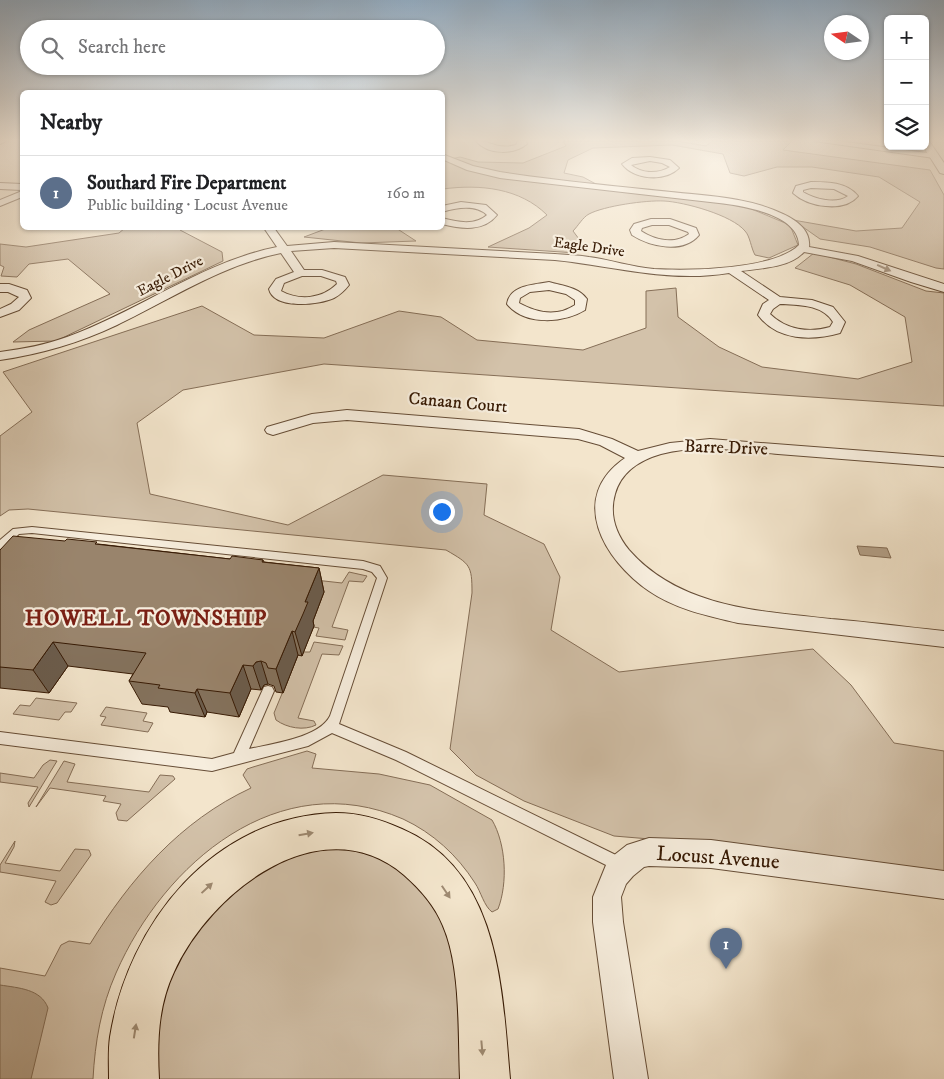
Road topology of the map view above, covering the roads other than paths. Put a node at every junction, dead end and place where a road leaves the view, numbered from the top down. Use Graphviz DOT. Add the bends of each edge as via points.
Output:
graph roads {
  1 [pos="638,191"];
  2 [pos="798,191"];
  3 [pos="848,191"];
  4 [pos="20,195"];
  5 [pos="797,202"];
  6 [pos="0,205"];
  7 [pos="16,208"];
  8 [pos="445,209"];
  9 [pos="768,210"];
  10 [pos="445,226"];
  11 [pos="270,230"];
  12 [pos="453,238"];
  13 [pos="804,245"];
  14 [pos="283,248"];
  15 [pos="674,258"];
  16 [pos="894,260"];
  17 [pos="733,271"];
  18 [pos="552,272"];
  19 [pos="301,273"];
  20 [pos="0,288"];
  21 [pos="944,288"];
  22 [pos="777,300"];
  23 [pos="0,313"];
  24 [pos="0,356"];
  25 [pos="273,430"];
  26 [pos="636,457"];
  27 [pos="944,462"];
  28 [pos="0,546"];
  29 [pos="944,639"];
  30 [pos="268,691"];
  31 [pos="330,727"];
  32 [pos="0,738"];
  33 [pos="239,757"];
  34 [pos="623,866"];
  35 [pos="944,885"];
  36 [pos="134,1079"];
  37 [pos="485,1079"];
  38 [pos="631,1079"];
  1 -- 9 [label="street" via="728,201"];
  2 -- 5 [label="street"];
  3 -- 5 [label="street" via="853,196 851,200"];
  4 -- 6 [label="street"];
  5 -- 9 [label="street"];
  6 -- 7 [label="street"];
  8 -- 12 [label="street" via="468,205 485,208 492,215"];
  9 -- 13 [label="street" via="795,225"];
  10 -- 12 [label="street"];
  11 -- 14 [label="street"];
  12 -- 14 [label="street, Eagle Drive"];
  12 -- 18 [label="street, Eagle Drive"];
  13 -- 16 [label="street" via="858,250"];
  13 -- 17 [label="street, Eagle Drive" via="778,262"];
  13 -- 21 [label="street, one-way"];
  14 -- 19 [label="street"];
  14 -- 24 [label="street, Eagle Drive" via="224,266 73,340 36,351"];
  15 -- 15 [label="street" via="695,233 689,227 663,222 643,224 635,230"];
  15 -- 17 [label="street, Eagle Drive"];
  15 -- 18 [label="street, Eagle Drive" via="653,272 588,260"];
  17 -- 22 [label="street"];
  18 -- 18 [label="street" via="518,292 513,304 527,313 550,317 574,312 581,307 577,295"];
  19 -- 19 [label="street" via="280,281 276,293 286,298 312,300 332,295 343,285 341,279 329,274"];
  20 -- 23 [label="street" via="18,290 25,298 15,307"];
  22 -- 22 [label="street" via="767,307 764,315 774,325 811,334 835,330 839,322 832,312 814,304"];
  25 -- 26 [label="street, Canaan Court" via="328,416 387,418 573,433 606,442"];
  26 -- 27 [label="street, Barre Drive" via="668,447 710,444"];
  26 -- 29 [label="street, Barre Drive" via="614,476 606,490 602,504 604,523 618,552 652,583 675,596 725,614"];
  28 -- 31 [label="lane" via="13,533 24,530 372,567 380,575 381,582"];
  30 -- 33 [label="lane"];
  31 -- 33 [label="lane" via="300,742"];
  31 -- 34 [label="lane" via="401,756"];
  32 -- 33 [label="lane" via="212,765"];
  34 -- 35 [label="street, Locust Avenue" via="637,855 649,852 711,854"];
  34 -- 38 [label="street, Locust Avenue" via="607,897"];
  36 -- 37 [label="highway, one-way" via="134,1035 146,983 159,953 188,909 231,867 260,850 300,835 324,831 367,834 398,846 437,878 458,909 476,973"];
}
